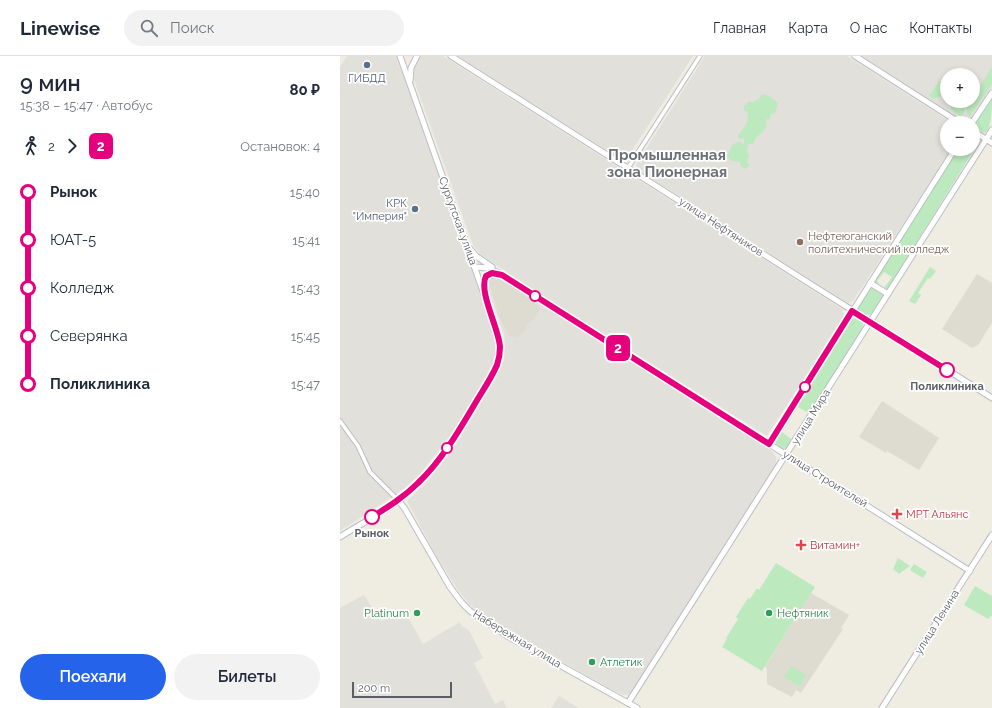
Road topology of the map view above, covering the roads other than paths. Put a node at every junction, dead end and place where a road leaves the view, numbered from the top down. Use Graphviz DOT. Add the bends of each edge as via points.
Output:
graph roads {
  1 [pos="400,56"];
  2 [pos="417,56"];
  3 [pos="451,56"];
  4 [pos="700,56"];
  5 [pos="855,56"];
  6 [pos="410,84"];
  7 [pos="992,93"];
  8 [pos="949,116"];
  9 [pos="977,116"];
  10 [pos="992,130"];
  11 [pos="980,136"];
  12 [pos="985,139"];
  13 [pos="992,143"];
  14 [pos="951,156"];
  15 [pos="628,168"];
  16 [pos="466,244"];
  17 [pos="475,267"];
  18 [pos="502,275"];
  19 [pos="870,283"];
  20 [pos="484,293"];
  21 [pos="888,294"];
  22 [pos="852,311"];
  23 [pos="870,322"];
  24 [pos="992,398"];
  25 [pos="340,421"];
  26 [pos="769,444"];
  27 [pos="786,455"];
  28 [pos="398,500"];
  29 [pos="992,535"];
  30 [pos="340,537"];
  31 [pos="970,571"];
  32 [pos="628,703"];
  33 [pos="636,708"];
  34 [pos="882,708"];
  1 -- 6 [label="main road, Сургутская улица"];
  2 -- 6 [label="main road" via="411,68"];
  3 -- 15 [label="main road, улица Нефтяников"];
  4 -- 15 [label="street"];
  5 -- 8 [label="main road"];
  6 -- 16 [label="main road, Сургутская улица"];
  7 -- 9 [label="main road"];
  10 -- 12 [label="main road, улица Мира"];
  11 -- 12 [label="main road"];
  12 -- 13 [label="main road"];
  12 -- 21 [label="main road, улица Мира"];
  14 -- 19 [label="main road, улица Мира"];
  15 -- 22 [label="main road, улица Нефтяников"];
  16 -- 17 [label="main road, Сургутская улица"];
  16 -- 18 [label="main road" via="476,256"];
  17 -- 18 [label="main road, улица Строителей" via="488,268"];
  17 -- 20 [label="main road, Сургутская улица"];
  18 -- 20 [label="main road" via="492,273 486,276"];
  18 -- 26 [label="main road, улица Строителей"];
  19 -- 21 [label="main road"];
  19 -- 22 [label="main road, улица Мира"];
  20 -- 28 [label="main road, Сургутская улица" via="499,340 500,356 496,366 440,458 422,479"];
  21 -- 23 [label="main road, улица Мира"];
  22 -- 23 [label="main road, улица Нефтяников"];
  22 -- 26 [label="main road, улица Мира"];
  23 -- 24 [label="main road, улица Нефтяников"];
  23 -- 27 [label="main road, улица Мира"];
  25 -- 28 [label="street" via="358,446 370,472"];
  26 -- 27 [label="main road, улица Строителей"];
  27 -- 31 [label="main road, улица Строителей"];
  27 -- 32 [label="main road, улица Мира"];
  28 -- 30 [label="main road, Сургутская улица"];
  28 -- 32 [label="main road, Набережная улица" via="450,587 469,610 509,637"];
  29 -- 31 [label="main road, улица Ленина"];
  31 -- 34 [label="main road, улица Ленина"];
  32 -- 33 [label="main road, Набережная улица"];
}
